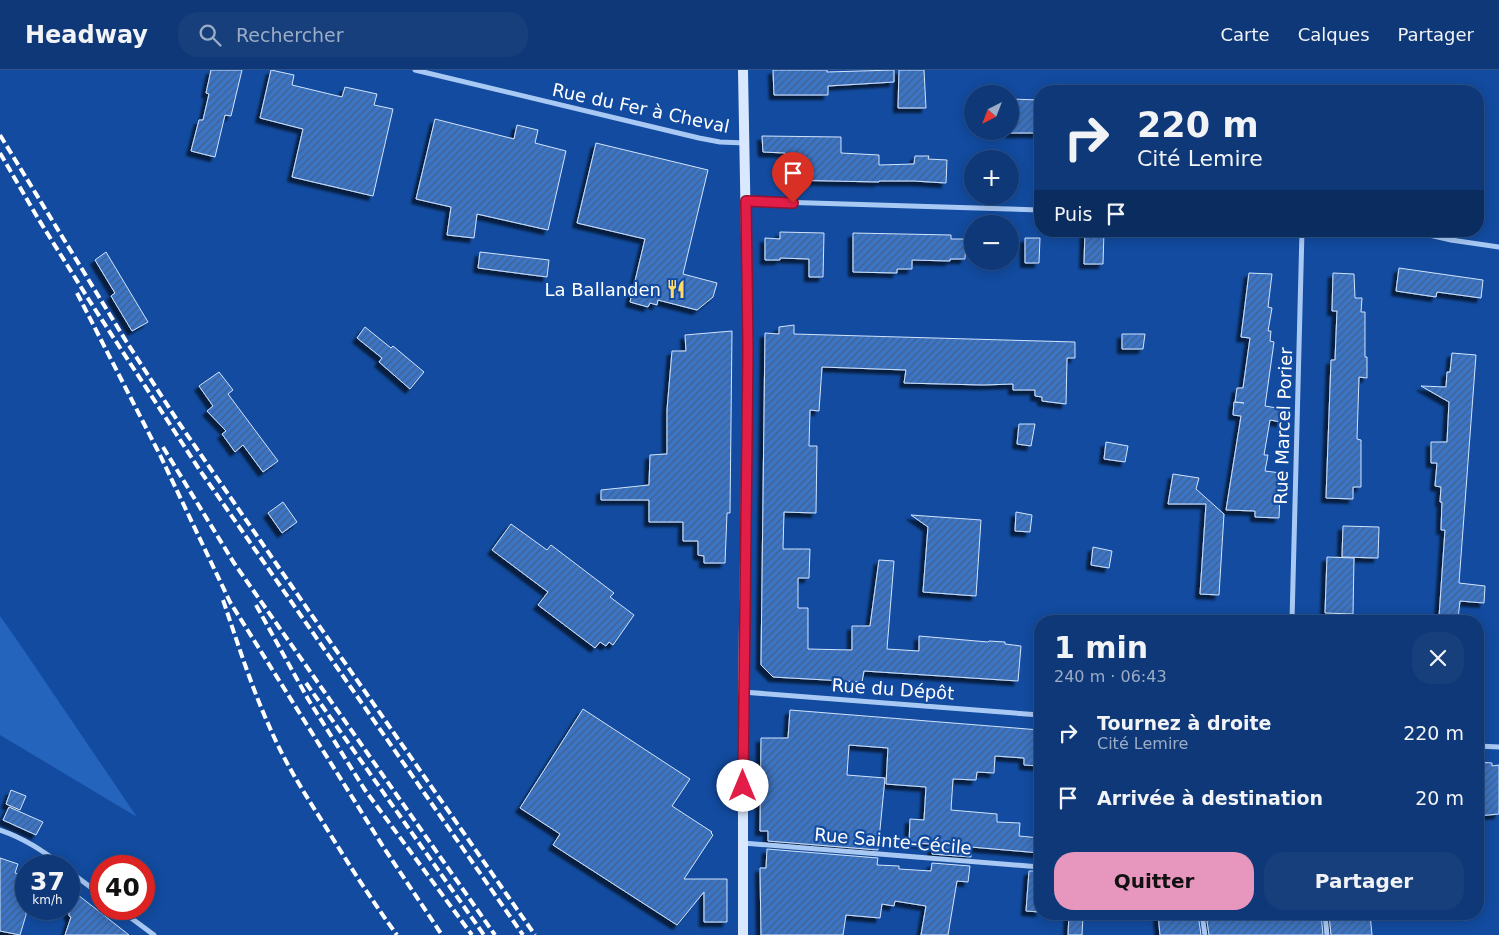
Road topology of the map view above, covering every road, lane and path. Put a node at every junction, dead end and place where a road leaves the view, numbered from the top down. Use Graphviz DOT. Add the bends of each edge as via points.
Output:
graph roads {
  1 [pos="415,70"];
  2 [pos="743,70"];
  3 [pos="745,143"];
  4 [pos="746,201"];
  5 [pos="1034,210"];
  6 [pos="1302,237"];
  7 [pos="1438,237"];
  8 [pos="1499,247"];
  9 [pos="1292,615"];
  10 [pos="743,692"];
  11 [pos="1034,715"];
  12 [pos="1484,746"];
  13 [pos="1499,747"];
  14 [pos="0,830"];
  15 [pos="743,843"];
  16 [pos="47,855"];
  17 [pos="1034,867"];
  18 [pos="134,920"];
  19 [pos="1203,920"];
  20 [pos="1326,920"];
  21 [pos="154,935"];
  22 [pos="743,935"];
  23 [pos="1205,935"];
  24 [pos="1327,935"];
  1 -- 3 [label="street, Rue du Fer à Cheval" via="700,138"];
  2 -- 3 [label="street"];
  3 -- 4 [label="street"];
  4 -- 5 [label="street"];
  4 -- 10 [label="street" via="748,349"];
  6 -- 9 [label="street, Rue Marcel Porier"];
  7 -- 8 [label="street"];
  10 -- 11 [label="street, Rue du Dépôt"];
  10 -- 15 [label="street"];
  12 -- 13 [label="street"];
  14 -- 16 [label="street" via="28,842"];
  15 -- 17 [label="street, Rue Sainte-Cécile"];
  15 -- 22 [label="street"];
  18 -- 21 [label="street"];
  19 -- 23 [label="street"];
  20 -- 24 [label="street"];
}
